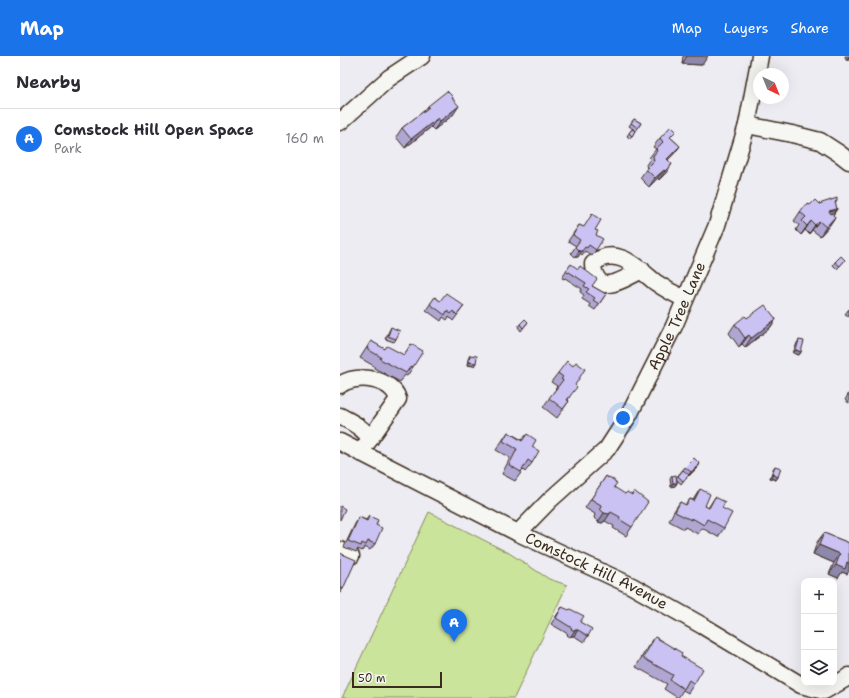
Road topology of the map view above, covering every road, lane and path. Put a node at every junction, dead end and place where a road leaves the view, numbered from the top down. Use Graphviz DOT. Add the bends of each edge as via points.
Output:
graph roads {
  1 [pos="422,56"];
  2 [pos="760,56"];
  3 [pos="340,122"];
  4 [pos="747,125"];
  5 [pos="849,161"];
  6 [pos="642,270"];
  7 [pos="685,299"];
  8 [pos="340,385"];
  9 [pos="340,416"];
  10 [pos="370,439"];
  11 [pos="340,442"];
  12 [pos="360,453"];
  13 [pos="518,533"];
  14 [pos="849,676"];
  15 [pos="824,694"];
  1 -- 3 [label="street" via="389,78"];
  2 -- 4 [label="street, Apple Tree Lane"];
  4 -- 5 [label="street" via="820,141"];
  4 -- 7 [label="street, Apple Tree Lane" via="717,225"];
  6 -- 7 [label="street" via="670,293"];
  7 -- 13 [label="street, Apple Tree Lane" via="629,415 607,449 550,500"];
  8 -- 10 [label="street" via="358,379 374,379 388,386 396,394 398,399"];
  9 -- 10 [label="street" via="360,428"];
  10 -- 12 [label="street"];
  11 -- 12 [label="street, Comstock Hill Avenue"];
  12 -- 13 [label="street, Comstock Hill Avenue"];
  13 -- 15 [label="street, Comstock Hill Avenue" via="632,586 801,686"];
  14 -- 15 [label="street, Comstock Hill Avenue"];
}
